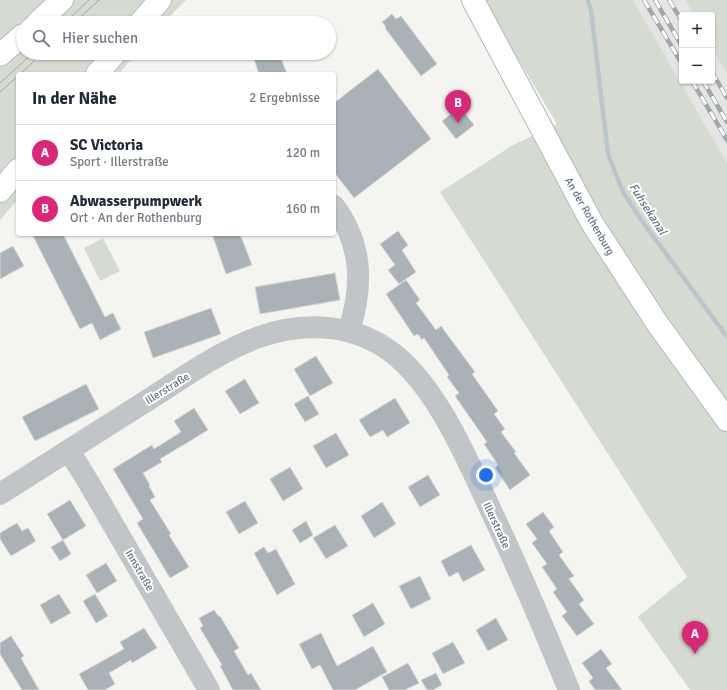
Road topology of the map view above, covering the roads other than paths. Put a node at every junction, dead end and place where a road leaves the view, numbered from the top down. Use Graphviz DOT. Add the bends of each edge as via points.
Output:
graph roads {
  1 [pos="62,0"];
  2 [pos="160,0"];
  3 [pos="473,0"];
  4 [pos="45,16"];
  5 [pos="146,16"];
  6 [pos="16,41"];
  7 [pos="0,56"];
  8 [pos="109,60"];
  9 [pos="99,72"];
  10 [pos="16,172"];
  11 [pos="0,191"];
  12 [pos="336,209"];
  13 [pos="349,331"];
  14 [pos="727,420"];
  15 [pos="68,451"];
  16 [pos="0,494"];
  17 [pos="209,690"];
  18 [pos="569,690"];
  1 -- 4 [label="main road"];
  2 -- 5 [label="main road"];
  3 -- 14 [label="main road, An der Rothenburg" via="592,223 657,322"];
  6 -- 7 [label="main road"];
  8 -- 9 [label="main road"];
  10 -- 11 [label="main road"];
  12 -- 13 [label="street" via="351,235 358,267 358,292"];
  13 -- 15 [label="street, Illerstraße" via="318,327 297,328 259,337 204,365"];
  13 -- 18 [label="street, Illerstraße" via="387,349 405,364 436,404 457,440 497,524"];
  15 -- 16 [label="street, Illerstraße"];
  15 -- 17 [label="street, Innstraße"];
}
